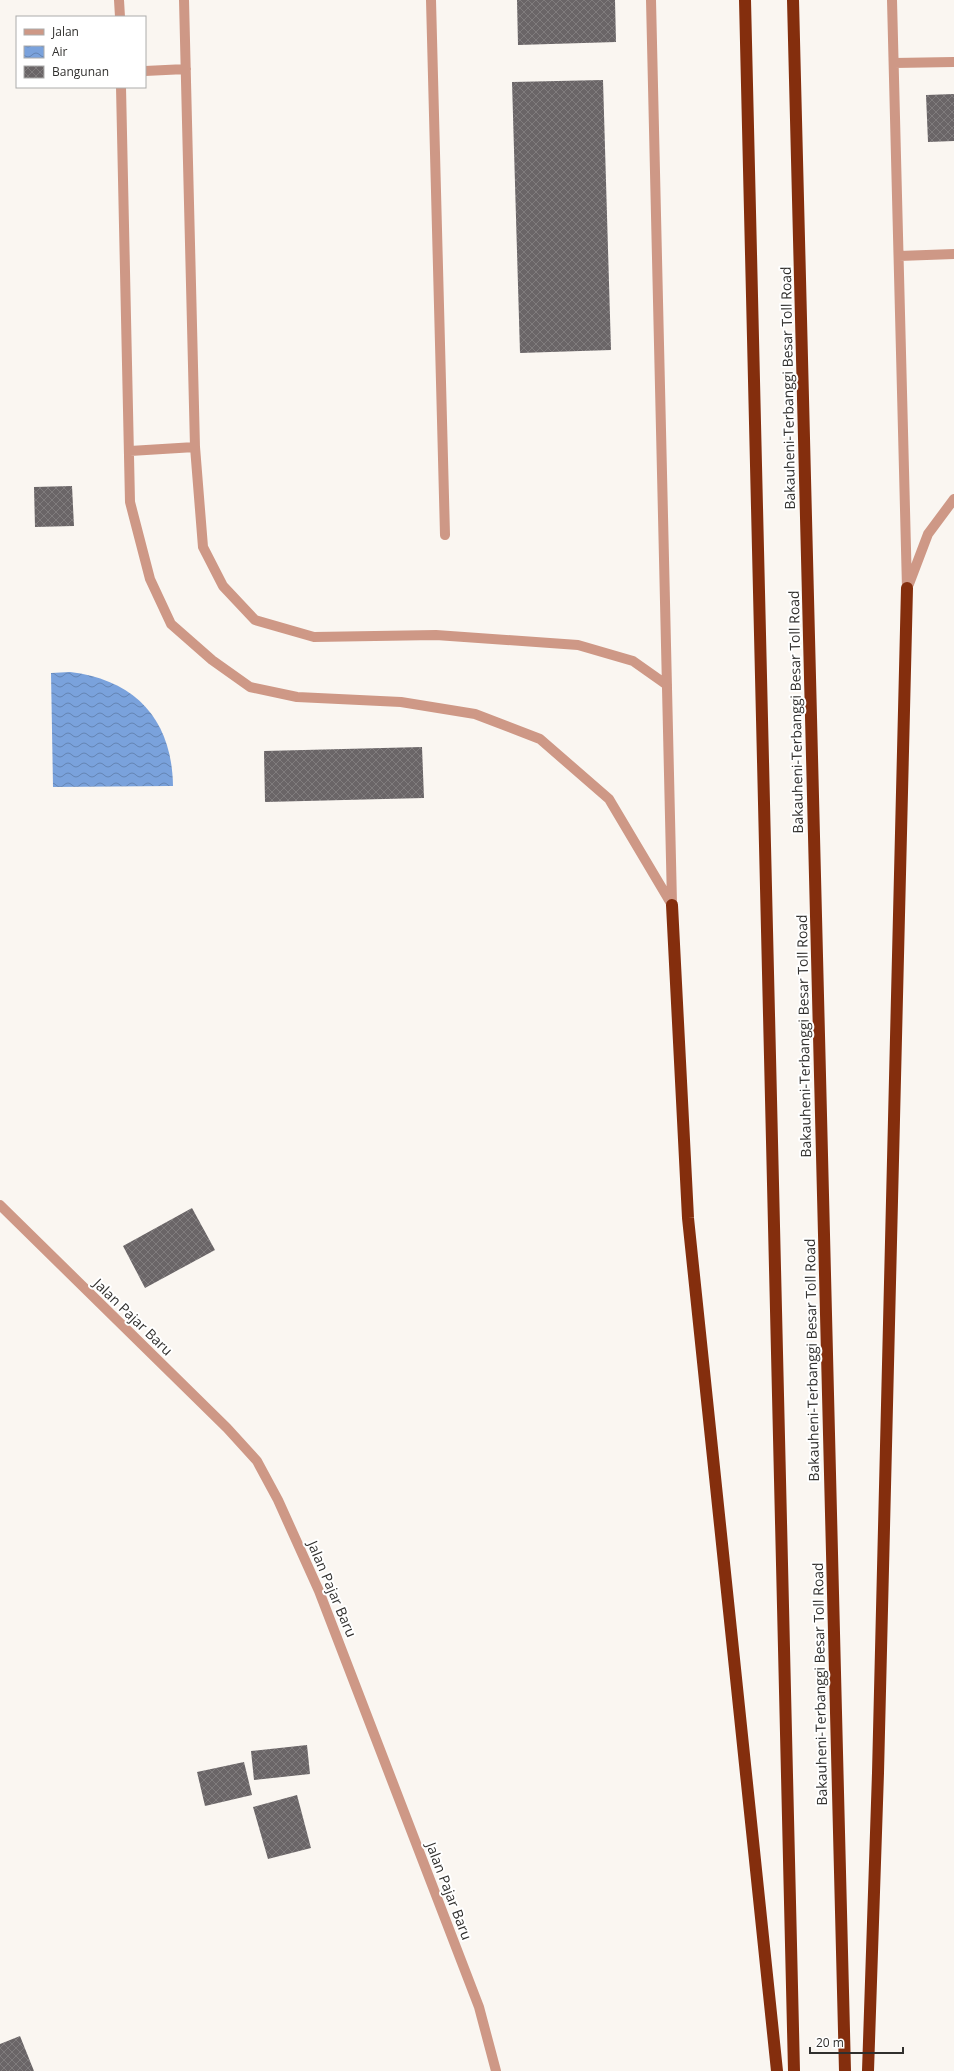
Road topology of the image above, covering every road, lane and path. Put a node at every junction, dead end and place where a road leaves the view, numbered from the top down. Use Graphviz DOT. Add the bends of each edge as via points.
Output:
graph roads {
  1 [pos="120,0"];
  2 [pos="184,0"];
  3 [pos="431,0"];
  4 [pos="651,0"];
  5 [pos="745,0"];
  6 [pos="793,0"];
  7 [pos="892,0"];
  8 [pos="120,16"];
  9 [pos="954,62"];
  10 [pos="894,63"];
  11 [pos="186,69"];
  12 [pos="146,71"];
  13 [pos="121,88"];
  14 [pos="954,254"];
  15 [pos="899,256"];
  16 [pos="195,447"];
  17 [pos="130,451"];
  18 [pos="954,499"];
  19 [pos="445,535"];
  20 [pos="907,588"];
  21 [pos="667,685"];
  22 [pos="672,905"];
  23 [pos="0,1205"];
  24 [pos="496,2071"];
  25 [pos="777,2071"];
  26 [pos="794,2071"];
  27 [pos="845,2071"];
  28 [pos="868,2071"];
  1 -- 8 [label="street"];
  2 -- 11 [label="street"];
  3 -- 19 [label="street"];
  4 -- 21 [label="street"];
  5 -- 26 [label="highway"];
  6 -- 27 [label="highway, Bakauheni-Terbanggi Besar Toll Road"];
  7 -- 10 [label="street"];
  9 -- 10 [label="street"];
  10 -- 15 [label="street"];
  11 -- 12 [label="street"];
  11 -- 16 [label="street"];
  13 -- 17 [label="street"];
  14 -- 15 [label="street"];
  15 -- 20 [label="street"];
  16 -- 17 [label="street"];
  16 -- 21 [label="street" via="203,547 223,586 256,620 314,637 436,635 578,645 633,661"];
  17 -- 22 [label="street" via="130,502 150,579 171,624 212,660 250,687 297,697 401,702 476,714 540,739 609,798"];
  18 -- 20 [label="street" via="928,534"];
  20 -- 28 [label="highway" via="878,1781"];
  21 -- 22 [label="street"];
  22 -- 25 [label="highway" via="688,1218"];
  23 -- 24 [label="street, Jalan Pajar Baru" via="258,1461 322,1599 479,2007"];
}
